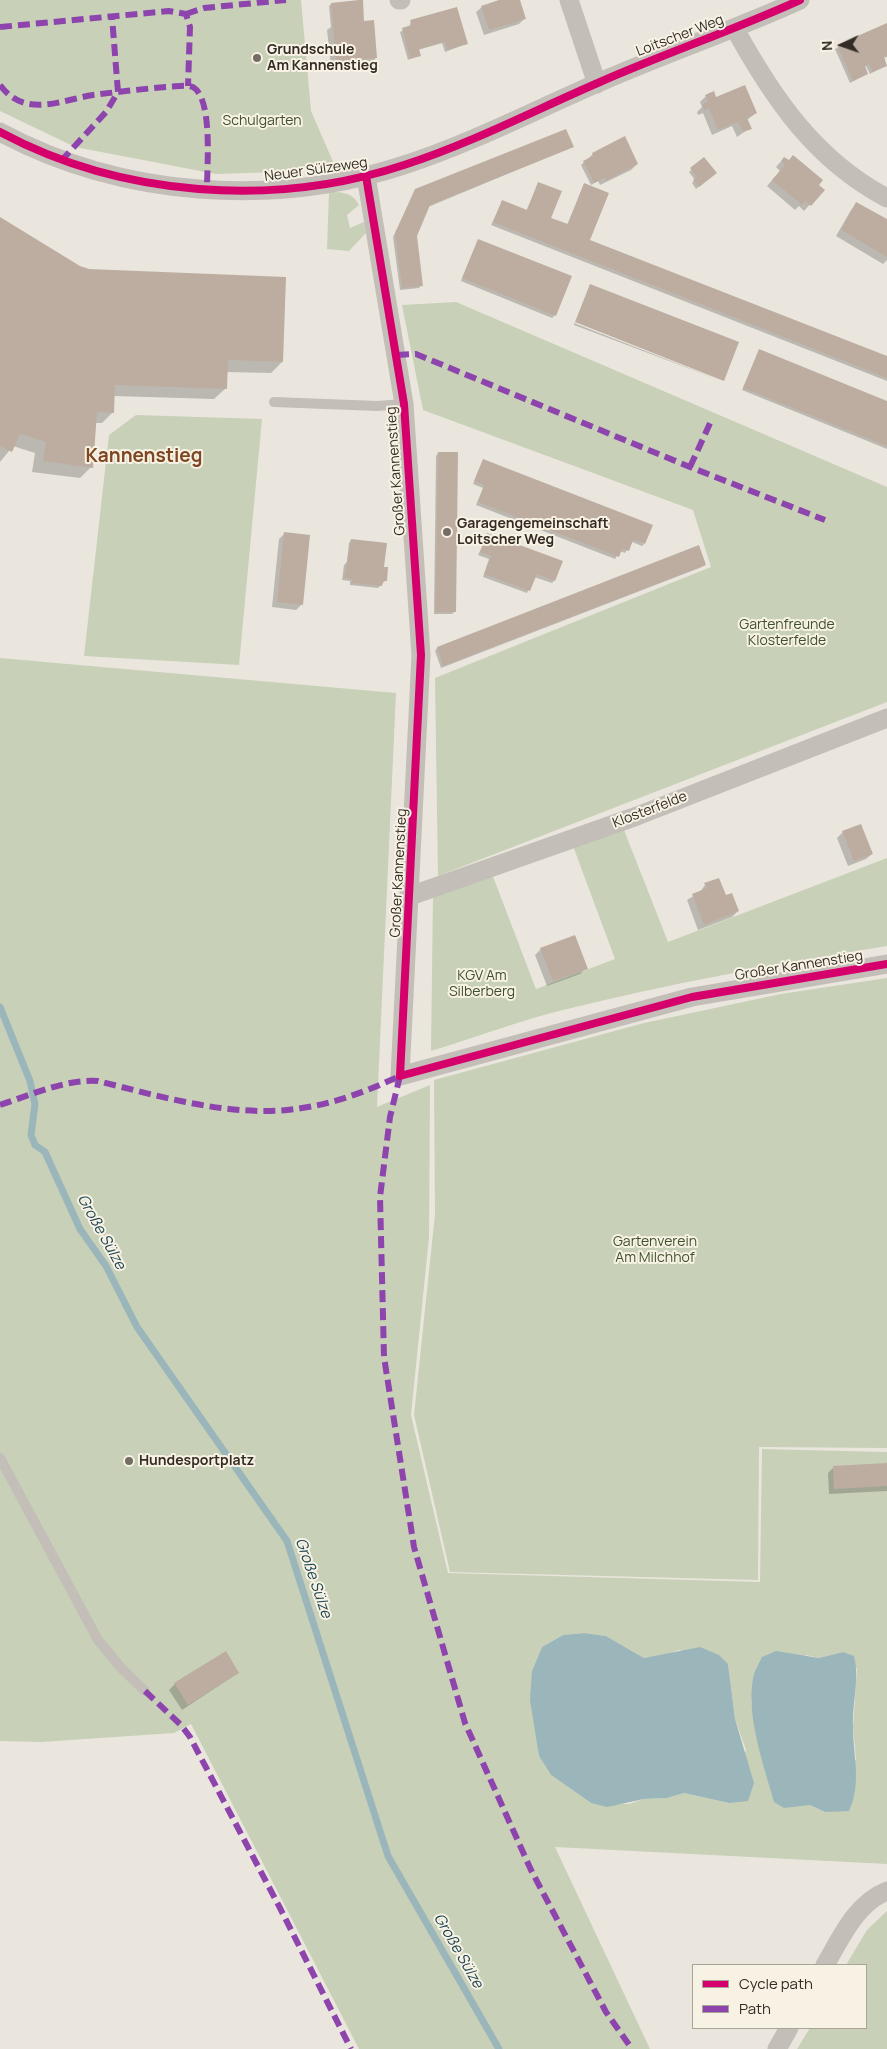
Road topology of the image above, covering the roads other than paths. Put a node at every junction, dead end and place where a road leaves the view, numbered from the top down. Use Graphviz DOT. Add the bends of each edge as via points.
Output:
graph roads {
  1 [pos="569,0"];
  2 [pos="800,0"];
  3 [pos="735,29"];
  4 [pos="597,84"];
  5 [pos="0,132"];
  6 [pos="366,176"];
  7 [pos="887,198"];
  8 [pos="274,402"];
  9 [pos="404,404"];
  10 [pos="887,718"];
  11 [pos="410,896"];
  12 [pos="887,964"];
  13 [pos="0,1458"];
  14 [pos="145,1692"];
  15 [pos="887,1891"];
  16 [pos="826,1964"];
  17 [pos="788,2029"];
  18 [pos="777,2049"];
  1 -- 4 [label="street"];
  2 -- 3 [label="street, Loitscher Weg"];
  3 -- 4 [label="street, Loitscher Weg" via="682,47"];
  3 -- 7 [label="street" via="775,98 803,134 838,165"];
  4 -- 6 [label="street, Neuer Sülzeweg" via="447,150"];
  5 -- 6 [label="street, Neuer Sülzeweg" via="76,166 174,186 271,190"];
  6 -- 9 [label="street, Großer Kannenstieg"];
  8 -- 9 [label="lane"];
  9 -- 11 [label="street, Großer Kannenstieg" via="421,655"];
  10 -- 11 [label="street, Klosterfelde" via="636,816"];
  11 -- 12 [label="street, Großer Kannenstieg" via="400,1076 692,997"];
  13 -- 14 [label="lane" via="98,1640"];
  15 -- 16 [label="street" via="874,1897 854,1918"];
  17 -- 18 [label="street"];
}
